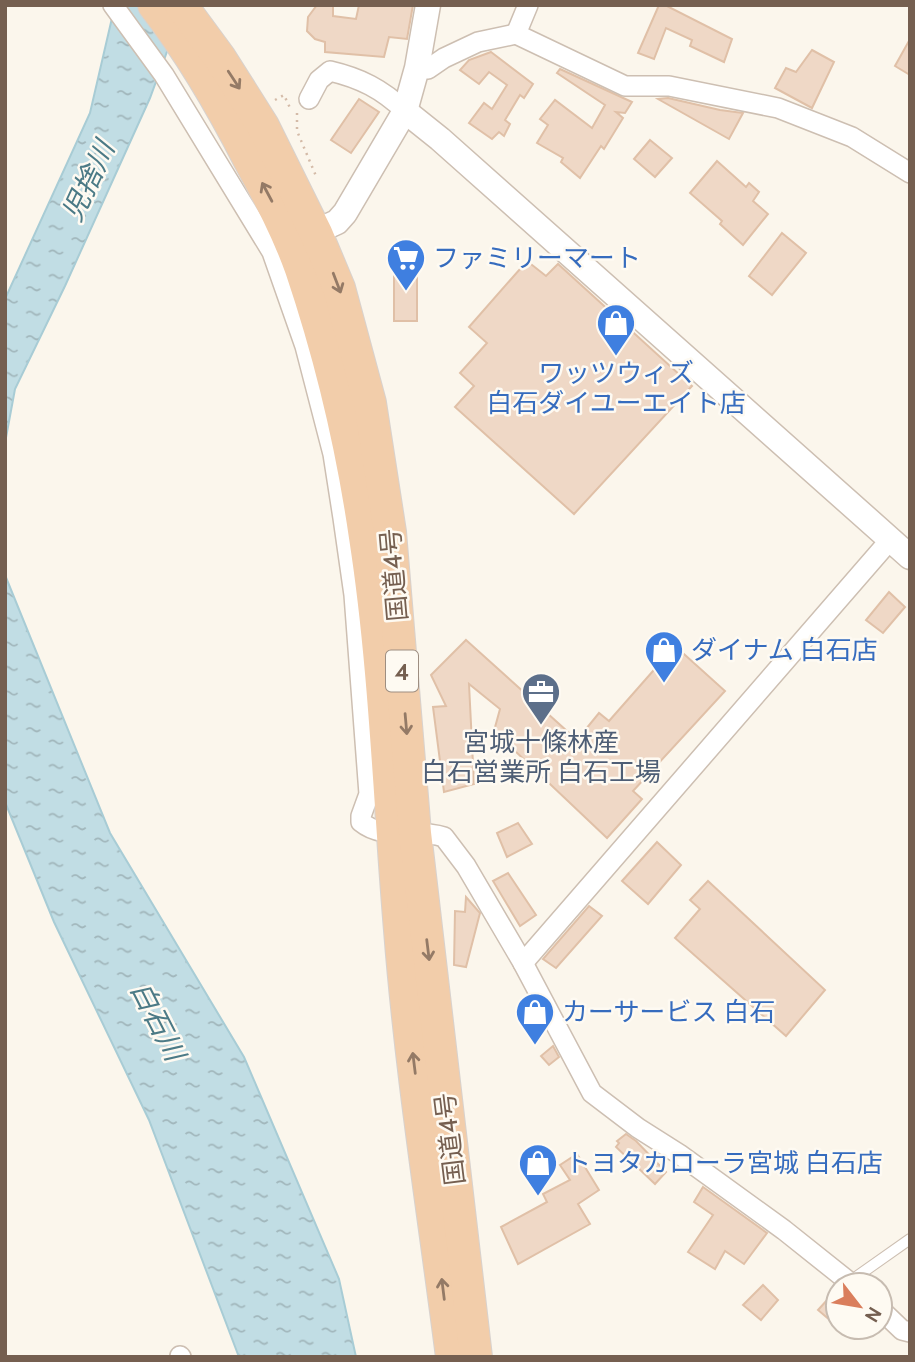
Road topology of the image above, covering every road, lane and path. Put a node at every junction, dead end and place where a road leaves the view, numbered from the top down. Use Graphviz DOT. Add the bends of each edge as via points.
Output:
graph roads {
  1 [pos="113,5"];
  2 [pos="154,5"];
  3 [pos="428,5"];
  4 [pos="528,5"];
  5 [pos="187,26"];
  6 [pos="516,34"];
  7 [pos="417,68"];
  8 [pos="303,102"];
  9 [pos="269,104"];
  10 [pos="290,110"];
  11 [pos="405,111"];
  12 [pos="910,173"];
  13 [pos="319,183"];
  14 [pos="304,238"];
  15 [pos="890,540"];
  16 [pos="910,557"];
  17 [pos="404,832"];
  18 [pos="523,963"];
  19 [pos="910,1239"];
  20 [pos="835,1271"];
  21 [pos="867,1271"];
  22 [pos="894,1322"];
  23 [pos="910,1332"];
  24 [pos="452,1357"];
  25 [pos="476,1357"];
  1 -- 17 [label="street" via="164,75 272,252 305,346 333,454 354,595 369,794 361,822 379,832"];
  2 -- 5 [label="highway, 国道4号 / 4"];
  3 -- 7 [label="street"];
  4 -- 6 [label="street"];
  5 -- 14 [label="highway, 国道4号 / 4" via="223,110 272,202"];
  6 -- 7 [label="street" via="478,42 428,69"];
  6 -- 12 [label="street" via="625,86 669,86 778,108 852,137"];
  7 -- 11 [label="street"];
  8 -- 11 [label="street" via="330,71 355,77 386,93"];
  8 -- 13 [label="path" via="297,131"];
  9 -- 10 [label="path" via="284,95"];
  11 -- 14 [label="street" via="345,212 337,222"];
  11 -- 15 [label="street"];
  14 -- 17 [label="highway, 国道4号 / 4" via="365,538"];
  15 -- 16 [label="street"];
  15 -- 18 [label="street"];
  17 -- 18 [label="street" via="444,837"];
  24 -- 17 [label="highway, 国道4号 / 4, one-way" via="411,1035"];
  17 -- 25 [label="highway, 国道4号 / 4, one-way"];
  18 -- 20 [label="street" via="592,1093"];
  19 -- 21 [label="lane"];
  22 -- 23 [label="street"];
}
